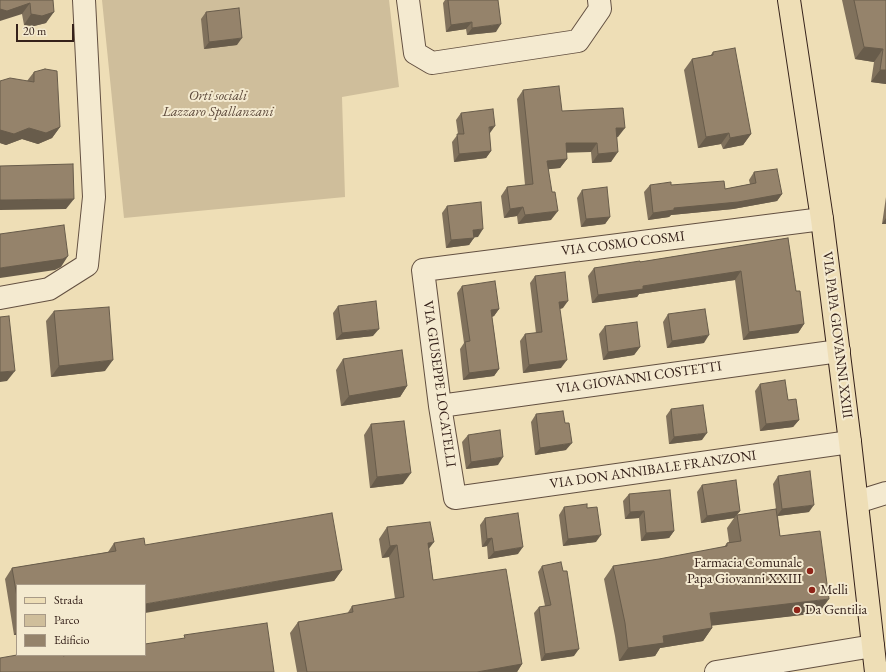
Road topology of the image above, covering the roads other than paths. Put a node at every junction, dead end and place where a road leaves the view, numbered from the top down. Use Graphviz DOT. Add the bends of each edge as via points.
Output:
graph roads {
  1 [pos="84,0"];
  2 [pos="408,0"];
  3 [pos="598,0"];
  4 [pos="789,0"];
  5 [pos="822,219"];
  6 [pos="423,270"];
  7 [pos="0,298"];
  8 [pos="839,351"];
  9 [pos="440,406"];
  10 [pos="850,442"];
  11 [pos="886,493"];
  12 [pos="455,498"];
  13 [pos="857,502"];
  14 [pos="873,646"];
  15 [pos="716,672"];
  16 [pos="876,672"];
  1 -- 7 [label="street" via="94,197 87,265 49,289"];
  2 -- 3 [label="street" via="415,53 432,63 578,41 600,9"];
  4 -- 5 [label="main road, VIA PAPA GIOVANNI XXIII"];
  5 -- 6 [label="street, VIA COSMO COSMI"];
  5 -- 8 [label="main road, VIA PAPA GIOVANNI XXIII"];
  6 -- 9 [label="street, VIA GIUSEPPE LOCATELLI"];
  8 -- 9 [label="street, VIA GIOVANNI COSTETTI"];
  8 -- 10 [label="main road, VIA PAPA GIOVANNI XXIII"];
  9 -- 12 [label="street, VIA GIUSEPPE LOCATELLI"];
  10 -- 12 [label="street, VIA DON ANNIBALE FRANZONI"];
  10 -- 13 [label="main road, VIA PAPA GIOVANNI XXIII"];
  11 -- 13 [label="street"];
  13 -- 14 [label="main road, VIA PAPA GIOVANNI XXIII"];
  14 -- 15 [label="street"];
  14 -- 16 [label="main road, VIA PAPA GIOVANNI XXIII"];
}
